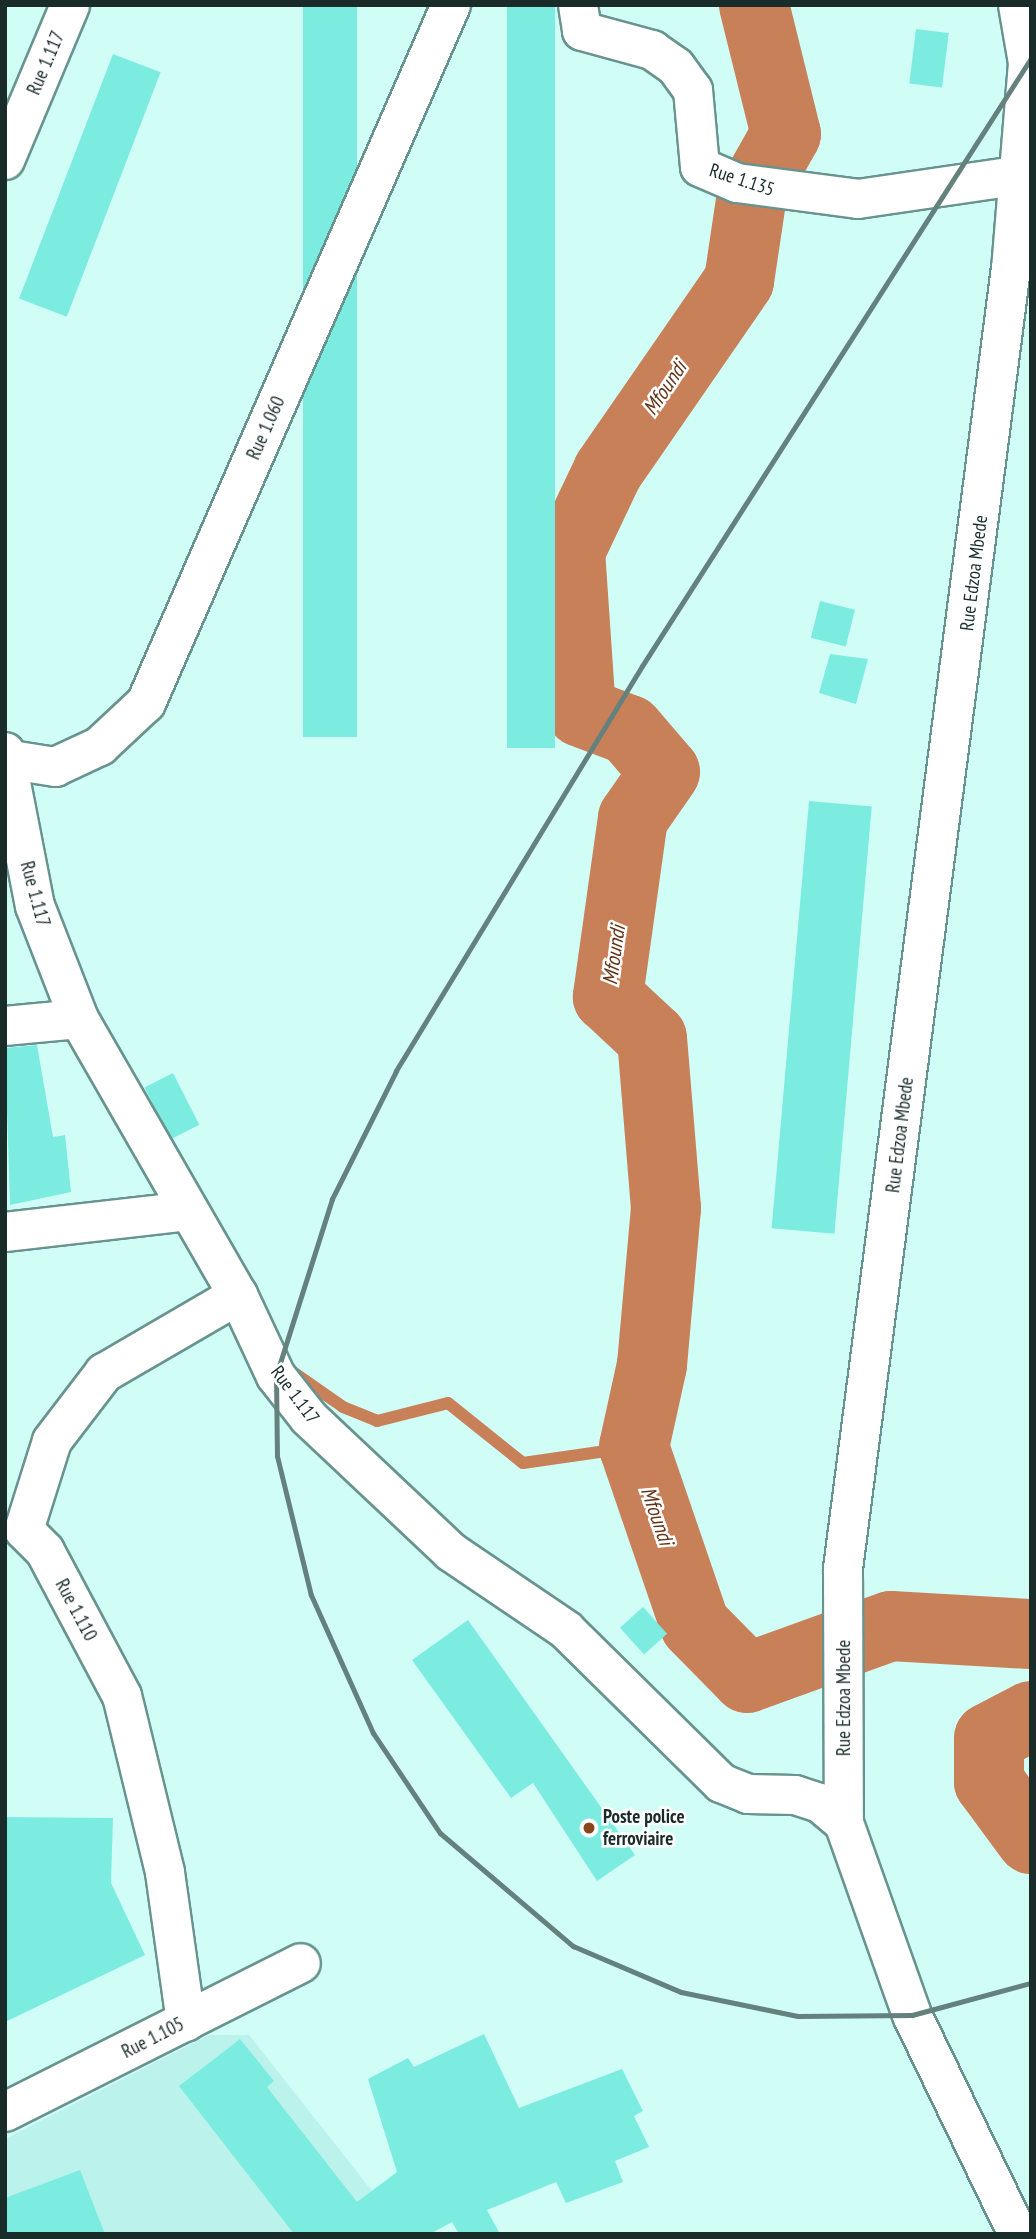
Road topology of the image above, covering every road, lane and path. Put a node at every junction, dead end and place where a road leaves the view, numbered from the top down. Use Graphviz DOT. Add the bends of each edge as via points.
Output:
graph roads {
  1 [pos="70,5"];
  2 [pos="451,5"];
  3 [pos="578,5"];
  4 [pos="1018,5"];
  5 [pos="5,160"];
  6 [pos="1014,176"];
  7 [pos="6,757"];
  8 [pos="79,1019"];
  9 [pos="5,1026"];
  10 [pos="188,1211"];
  11 [pos="5,1231"];
  12 [pos="238,1295"];
  13 [pos="15,1531"];
  14 [pos="844,1823"];
  15 [pos="301,1963"];
  16 [pos="186,2022"];
  17 [pos="5,2112"];
  18 [pos="1018,2234"];
  1 -- 5 [label="street, Rue 1.117"];
  2 -- 7 [label="street, Rue 1.060" via="146,703 100,746 55,767"];
  3 -- 6 [label="street, Rue 1.135" via="582,31 652,50 676,67 693,89 700,167 737,183 779,193 858,200"];
  4 -- 6 [label="street, Rue Edzoa Mbede" via="1028,62"];
  6 -- 14 [label="street, Rue Edzoa Mbede" via="1012,268 979,537 843,1569"];
  7 -- 8 [label="street, Rue 1.117" via="35,906"];
  8 -- 9 [label="street"];
  8 -- 10 [label="street, Rue 1.117"];
  10 -- 11 [label="street"];
  10 -- 12 [label="street, Rue 1.117"];
  12 -- 13 [label="street, Rue 1.110" via="104,1373 52,1441"];
  12 -- 14 [label="street, Rue 1.117" via="276,1376 309,1418 451,1552 566,1630 721,1783 748,1794 795,1795 820,1803"];
  13 -- 16 [label="street, Rue 1.110" via="45,1551 122,1696 165,1872"];
  14 -- 18 [label="street, Rue Edzoa Mbede" via="912,2015"];
  15 -- 16 [label="street, Rue 1.105"];
  16 -- 17 [label="street, Rue 1.105"];
}
